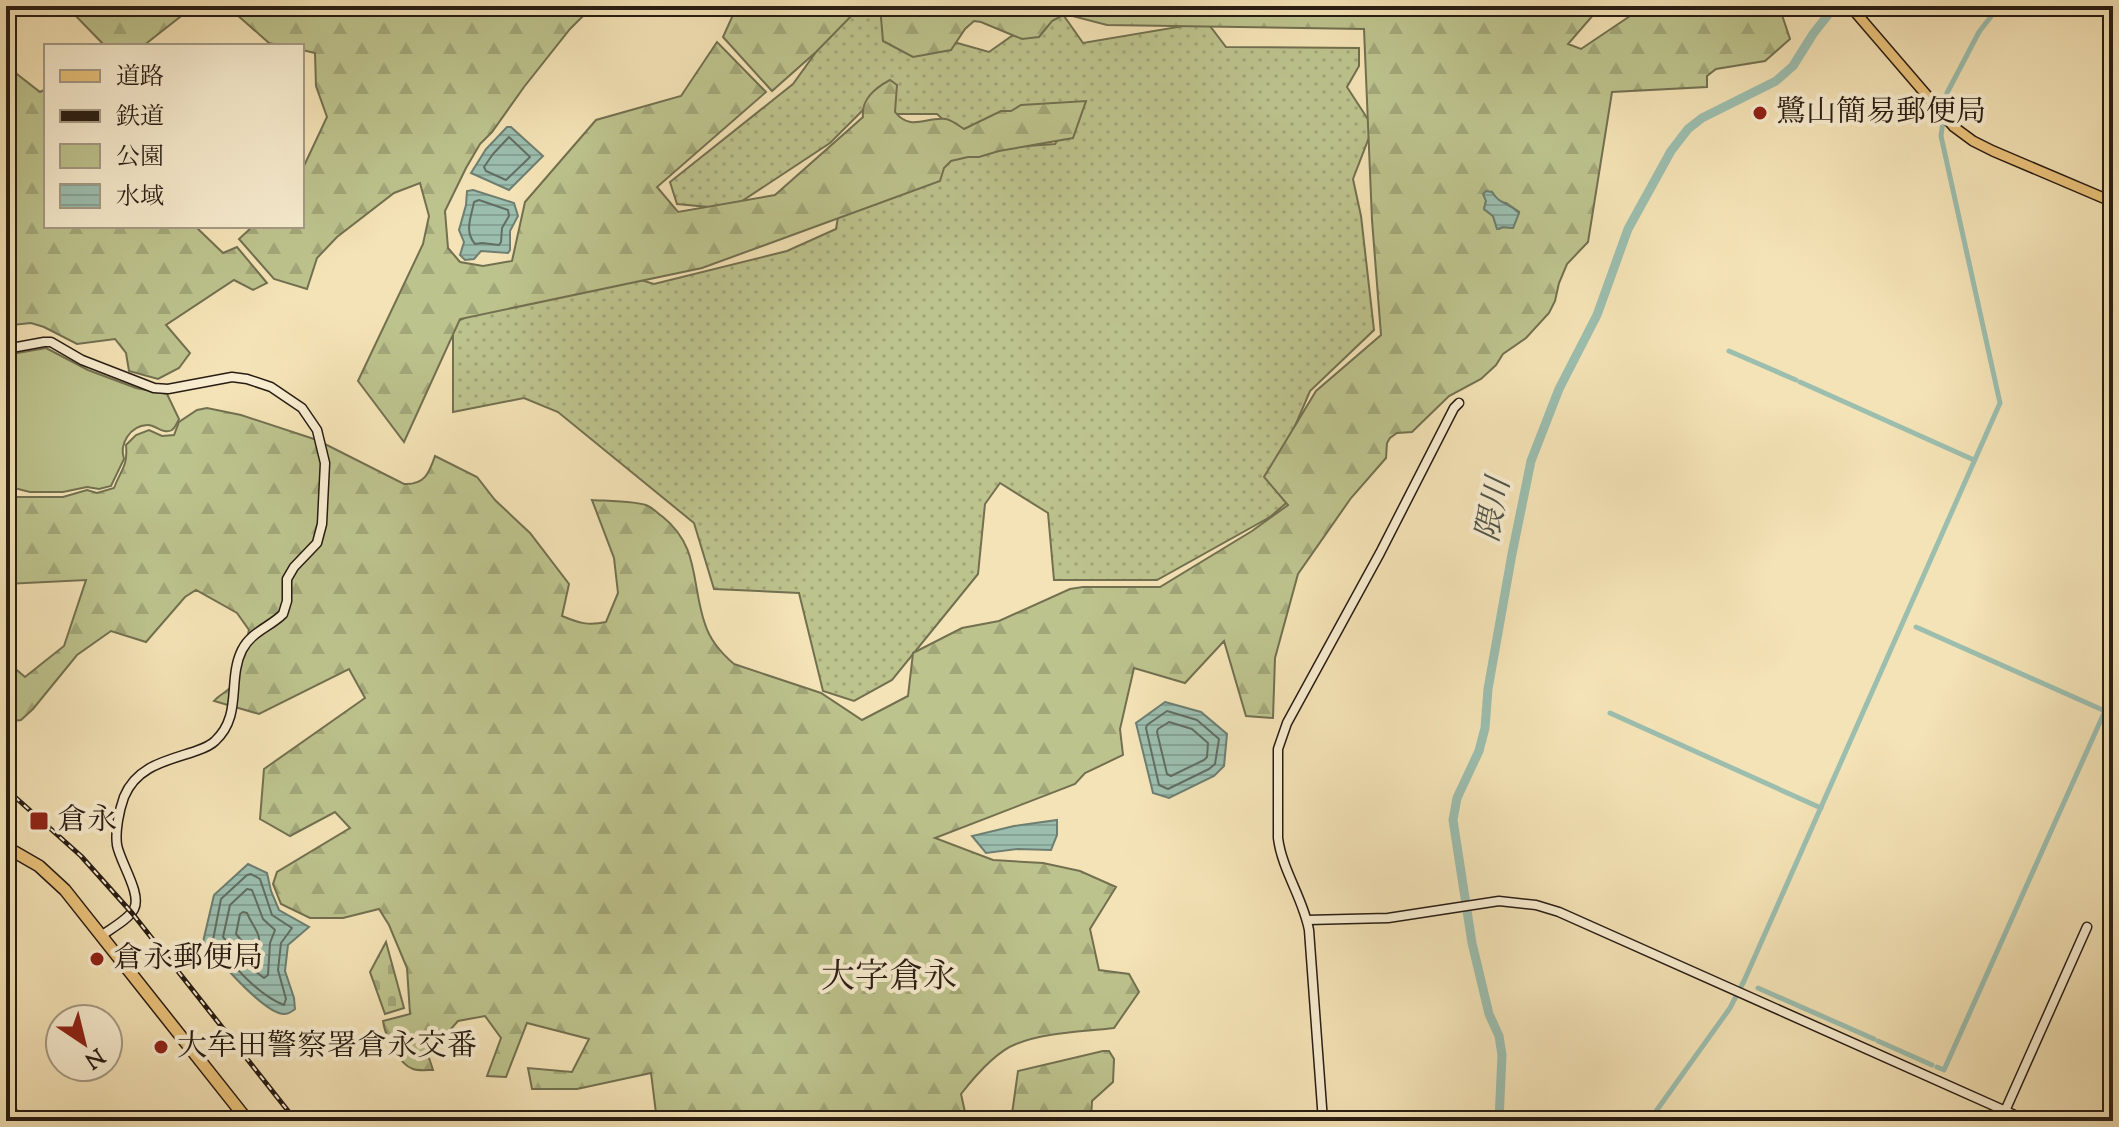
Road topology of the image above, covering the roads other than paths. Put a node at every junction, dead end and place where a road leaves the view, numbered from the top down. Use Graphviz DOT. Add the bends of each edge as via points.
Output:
graph roads {
  1 [pos="1850,6"];
  2 [pos="2113,202"];
  3 [pos="6,349"];
  4 [pos="1459,403"];
  5 [pos="6,847"];
  6 [pos="1307,920"];
  7 [pos="2087,927"];
  8 [pos="101,936"];
  9 [pos="2005,1111"];
  10 [pos="248,1121"];
  11 [pos="1323,1121"];
  12 [pos="2028,1121"];
  1 -- 2 [label="main road" via="1954,127 1993,151"];
  3 -- 8 [label="street" via="51,342 154,388 232,377 271,387 302,408 317,430 325,463 320,537 289,573 283,614 242,650 227,723 212,744 147,769 127,792 117,837 135,905"];
  4 -- 6 [label="street" via="1279,742 1279,848"];
  5 -- 8 [label="highway" via="39,866 65,890"];
  6 -- 9 [label="street" via="1388,918 1499,901 1559,912"];
  6 -- 11 [label="street"];
  7 -- 9 [label="street"];
  8 -- 10 [label="highway"];
  9 -- 12 [label="street"];
}
